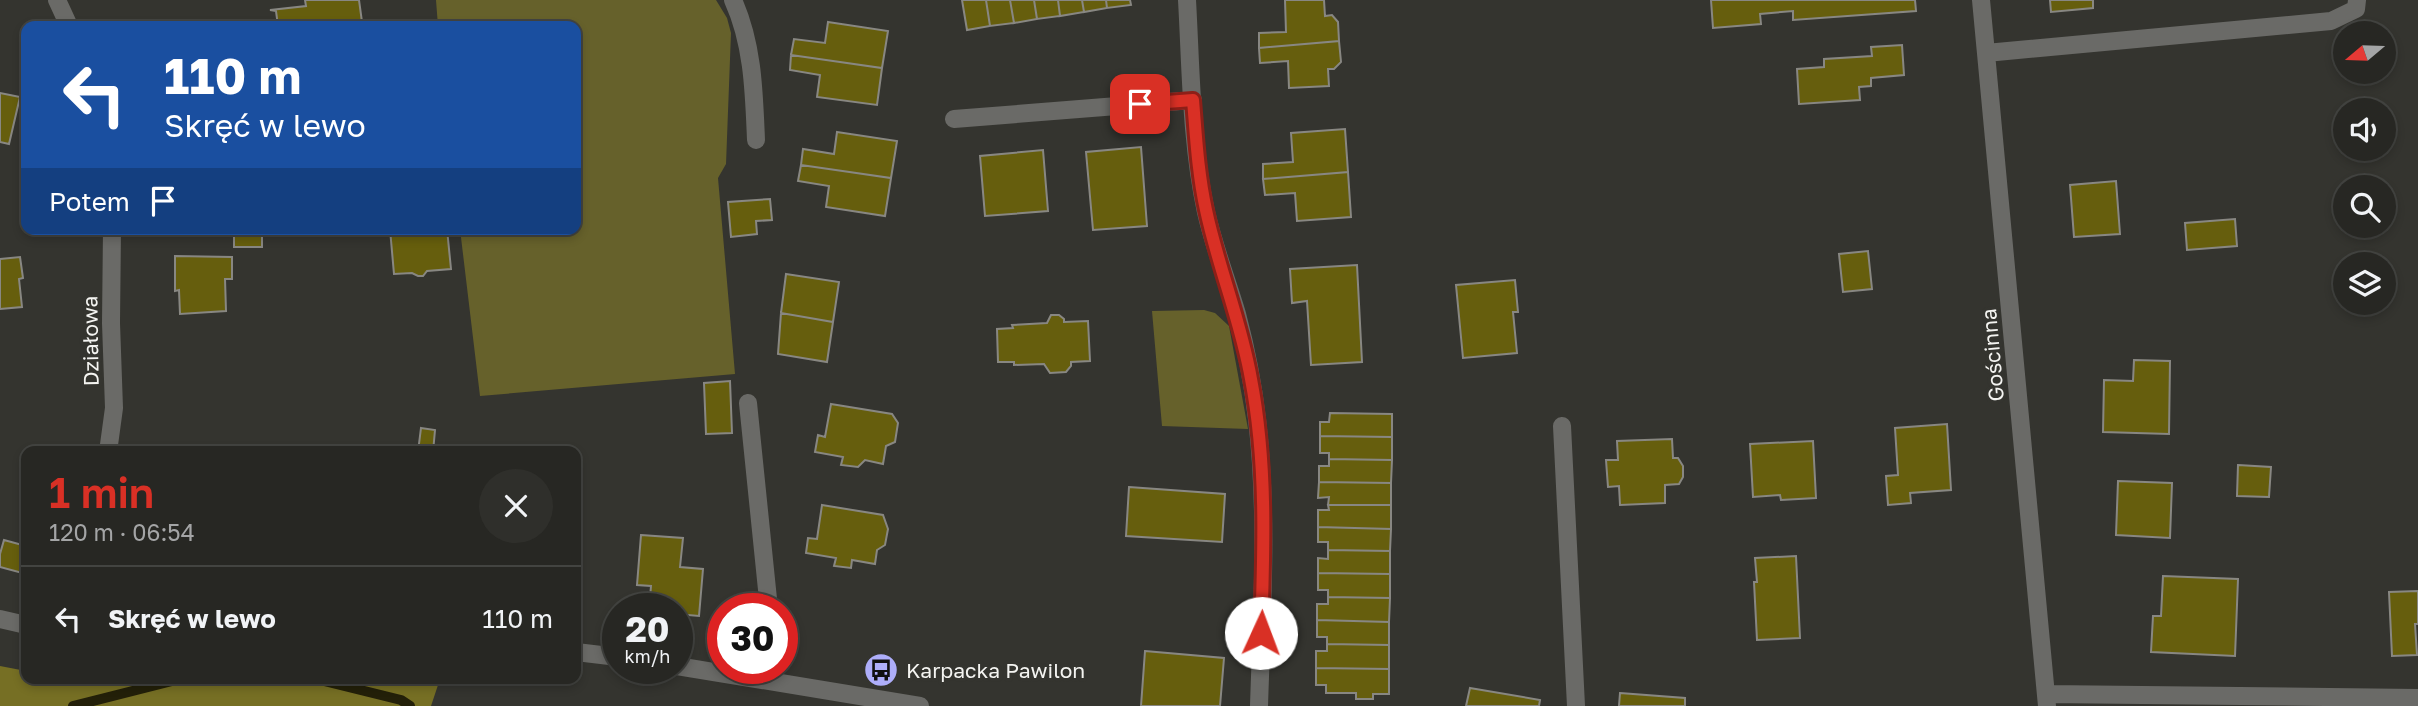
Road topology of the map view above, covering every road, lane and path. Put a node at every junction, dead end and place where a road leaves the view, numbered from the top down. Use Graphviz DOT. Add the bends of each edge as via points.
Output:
graph roads {
  1 [pos="57,0"];
  2 [pos="733,0"];
  3 [pos="1187,0"];
  4 [pos="1981,0"];
  5 [pos="2357,0"];
  6 [pos="67,21"];
  7 [pos="1986,52"];
  8 [pos="1193,100"];
  9 [pos="954,119"];
  10 [pos="756,140"];
  11 [pos="112,235"];
  12 [pos="748,403"];
  13 [pos="1562,426"];
  14 [pos="109,446"];
  15 [pos="767,593"];
  16 [pos="0,620"];
  17 [pos="21,624"];
  18 [pos="581,653"];
  19 [pos="602,655"];
  20 [pos="798,680"];
  21 [pos="2418,698"];
  22 [pos="2047,700"];
  23 [pos="920,706"];
  24 [pos="1259,706"];
  25 [pos="1576,706"];
  1 -- 6 [label="street"];
  2 -- 10 [label="street" via="752,74"];
  3 -- 8 [label="street"];
  4 -- 7 [label="street, Gościnna"];
  5 -- 7 [label="street" via="2356,9 2331,21"];
  7 -- 22 [label="street, Gościnna"];
  8 -- 9 [label="street"];
  8 -- 24 [label="street" via="1206,210 1237,315 1257,419 1263,510"];
  11 -- 14 [label="street, Działowa" via="114,408"];
  12 -- 15 [label="street"];
  13 -- 25 [label="street"];
  16 -- 17 [label="street"];
  18 -- 19 [label="street"];
  20 -- 23 [label="street"];
  21 -- 22 [label="street"];
}
